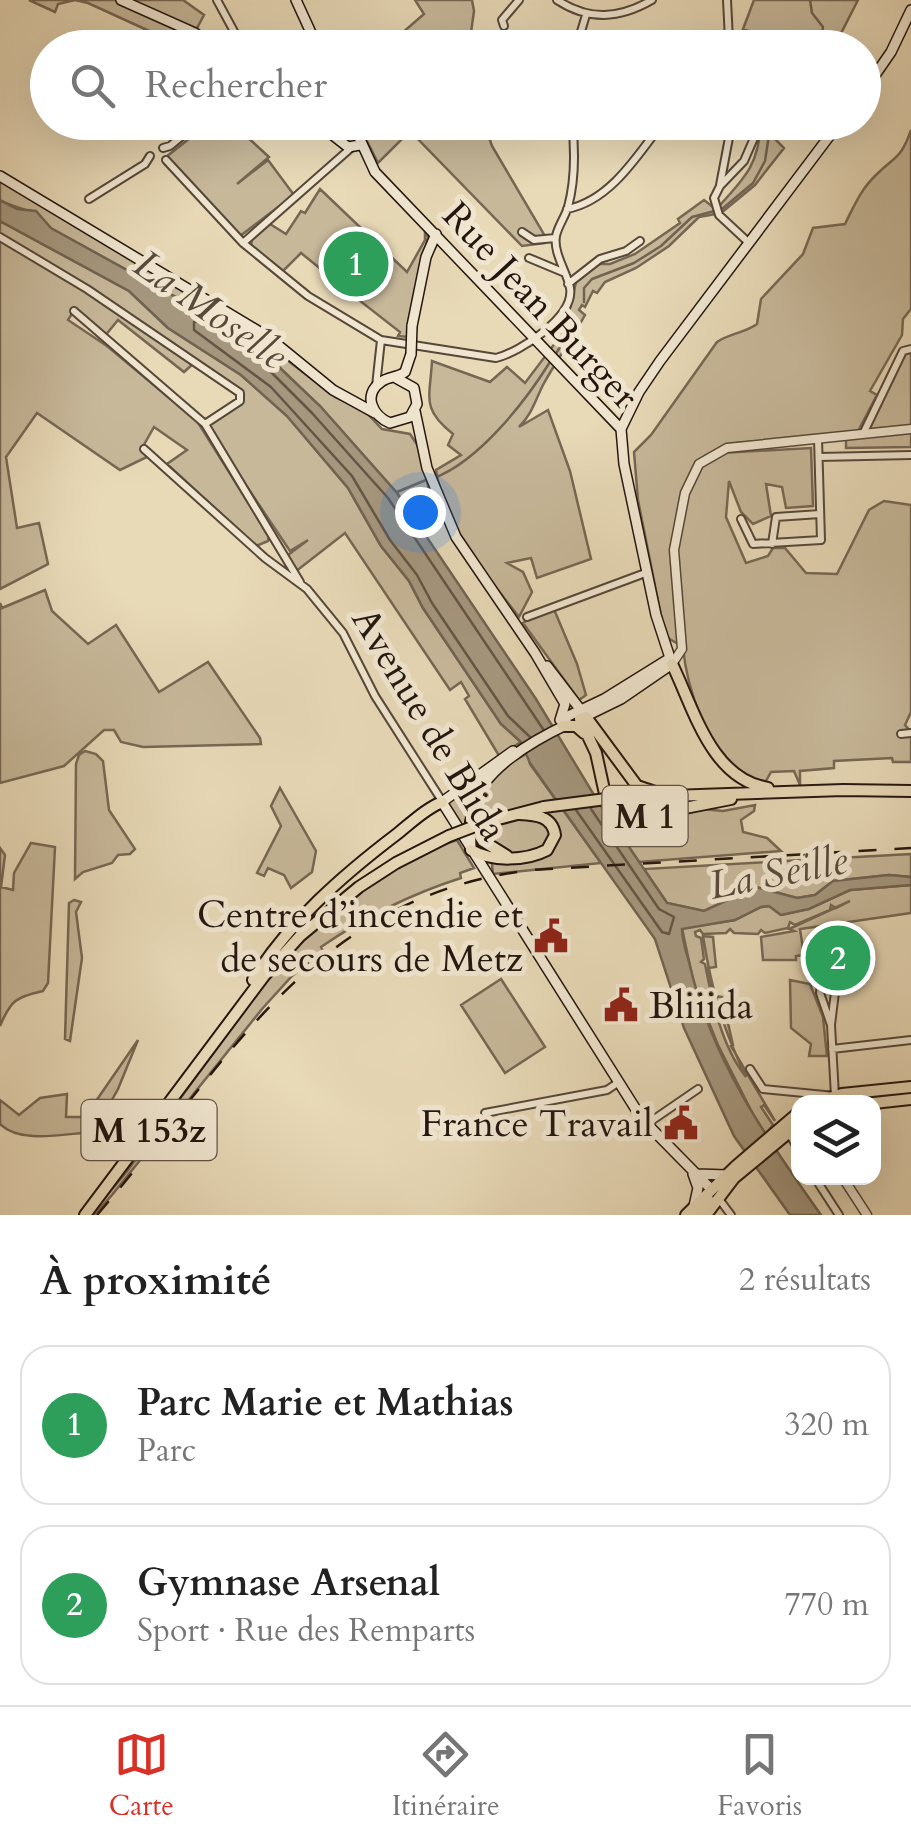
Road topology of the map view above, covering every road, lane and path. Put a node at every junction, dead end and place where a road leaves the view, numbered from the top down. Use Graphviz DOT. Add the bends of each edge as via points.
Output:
graph roads {
  1 [pos="121,0"];
  2 [pos="217,0"];
  3 [pos="296,0"];
  4 [pos="519,0"];
  5 [pos="557,0"];
  6 [pos="652,0"];
  7 [pos="727,0"];
  8 [pos="911,10"];
  9 [pos="586,15"];
  10 [pos="504,26"];
  11 [pos="188,30"];
  12 [pos="233,30"];
  13 [pos="310,30"];
  14 [pos="581,30"];
  15 [pos="728,30"];
  16 [pos="881,66"];
  17 [pos="178,140"];
  18 [pos="346,140"];
  19 [pos="355,140"];
  20 [pos="573,140"];
  21 [pos="649,140"];
  22 [pos="729,140"];
  23 [pos="753,140"];
  24 [pos="826,140"];
  25 [pos="356,146"];
  26 [pos="163,148"];
  27 [pos="150,156"];
  28 [pos="166,160"];
  29 [pos="0,176"];
  30 [pos="720,186"];
  31 [pos="89,199"];
  32 [pos="567,209"];
  33 [pos="522,232"];
  34 [pos="436,234"];
  35 [pos="0,237"];
  36 [pos="555,238"];
  37 [pos="640,241"];
  38 [pos="748,242"];
  39 [pos="243,243"];
  40 [pos="445,244"];
  41 [pos="529,258"];
  42 [pos="564,273"];
  43 [pos="421,282"];
  44 [pos="568,284"];
  45 [pos="74,311"];
  46 [pos="535,339"];
  47 [pos="380,340"];
  48 [pos="911,349"];
  49 [pos="411,354"];
  50 [pos="396,378"];
  51 [pos="374,388"];
  52 [pos="414,388"];
  53 [pos="337,393"];
  54 [pos="414,411"];
  55 [pos="375,414"];
  56 [pos="205,424"];
  57 [pos="396,424"];
  58 [pos="621,429"];
  59 [pos="911,429"];
  60 [pos="863,434"];
  61 [pos="818,439"];
  62 [pos="421,446"];
  63 [pos="144,449"];
  64 [pos="911,454"];
  65 [pos="819,457"];
  66 [pos="820,514"];
  67 [pos="742,519"];
  68 [pos="772,544"];
  69 [pos="648,572"];
  70 [pos="300,584"];
  71 [pos="527,618"];
  72 [pos="681,638"];
  73 [pos="663,641"];
  74 [pos="535,653"];
  75 [pos="671,661"];
  76 [pos="656,666"];
  77 [pos="548,677"];
  78 [pos="580,714"];
  79 [pos="558,725"];
  80 [pos="901,734"];
  81 [pos="911,734"];
  82 [pos="591,740"];
  83 [pos="514,754"];
  84 [pos="486,783"];
  85 [pos="911,788"];
  86 [pos="809,791"];
  87 [pos="774,793"];
  88 [pos="670,796"];
  89 [pos="442,802"];
  90 [pos="518,814"];
  91 [pos="477,823"];
  92 [pos="472,850"];
  93 [pos="503,858"];
  94 [pos="484,870"];
  95 [pos="831,1024"];
  96 [pos="911,1040"];
  97 [pos="213,1044"];
  98 [pos="832,1049"];
  99 [pos="750,1069"];
  100 [pos="619,1082"];
  101 [pos="911,1087"];
  102 [pos="698,1089"];
  103 [pos="826,1095"];
  104 [pos="835,1095"];
  105 [pos="860,1095"];
  106 [pos="911,1099"];
  107 [pos="881,1103"];
  108 [pos="485,1113"];
  109 [pos="647,1124"];
  110 [pos="784,1132"];
  111 [pos="746,1162"];
  112 [pos="694,1170"];
  113 [pos="727,1174"];
  114 [pos="820,1185"];
  115 [pos="848,1185"];
  116 [pos="715,1194"];
  117 [pos="692,1212"];
  118 [pos="85,1215"];
  119 [pos="709,1215"];
  120 [pos="730,1215"];
  121 [pos="839,1215"];
  122 [pos="867,1215"];
  1 -- 11 [label="main road"];
  2 -- 12 [label="street"];
  3 -- 13 [label="main road"];
  4 -- 10 [label="street"];
  5 -- 9 [label="street"];
  6 -- 9 [label="street" via="615,16"];
  7 -- 15 [label="street"];
  8 -- 16 [label="main road"];
  9 -- 14 [label="street"];
  17 -- 26 [label="street"];
  18 -- 25 [label="main road"];
  19 -- 25 [label="main road, Rue Jean Burger"];
  20 -- 32 [label="street"];
  21 -- 32 [label="street" via="615,183"];
  22 -- 30 [label="street"];
  23 -- 30 [label="street"];
  24 -- 38 [label="main road"];
  25 -- 34 [label="main road, Rue Jean Burger"];
  25 -- 39 [label="street"];
  27 -- 31 [label="street"];
  28 -- 39 [label="street"];
  29 -- 53 [label="main road" via="268,337"];
  30 -- 38 [label="street" via="714,203"];
  32 -- 36 [label="street"];
  33 -- 36 [label="street" via="534,240"];
  34 -- 40 [label="main road, Rue Jean Burger"];
  34 -- 43 [label="main road"];
  35 -- 56 [label="street" via="240,393 240,401"];
  36 -- 42 [label="street"];
  37 -- 44 [label="street" via="600,259"];
  38 -- 58 [label="main road" via="638,392"];
  39 -- 47 [label="street" via="308,296"];
  40 -- 43 [label="main road"];
  40 -- 46 [label="main road, Rue Jean Burger"];
  41 -- 42 [label="street"];
  42 -- 44 [label="street"];
  43 -- 49 [label="main road, bridge"];
  44 -- 46 [label="street" via="566,309"];
  45 -- 56 [label="street"];
  46 -- 47 [label="street" via="496,358"];
  46 -- 58 [label="main road, Rue Jean Burger"];
  47 -- 51 [label="street"];
  48 -- 60 [label="street" via="904,350"];
  49 -- 50 [label="main road"];
  49 -- 52 [label="main road"];
  50 -- 51 [label="main road"];
  50 -- 52 [label="main road"];
  51 -- 53 [label="main road" via="355,397"];
  51 -- 55 [label="main road"];
  52 -- 54 [label="main road"];
  53 -- 55 [label="main road"];
  54 -- 57 [label="main road"];
  54 -- 62 [label="main road, M 1"];
  55 -- 57 [label="main road"];
  56 -- 70 [label="street"];
  57 -- 62 [label="main road"];
  58 -- 69 [label="main road, Rue Jean Burger"];
  59 -- 60 [label="street"];
  60 -- 61 [label="street"];
  61 -- 65 [label="street"];
  61 -- 72 [label="street" via="727,448 692,473 674,550"];
  62 -- 74 [label="main road, M 1" via="468,558"];
  63 -- 70 [label="street, Avenue de Blida"];
  64 -- 65 [label="street"];
  65 -- 66 [label="street"];
  66 -- 68 [label="street" via="776,517"];
  66 -- 68 [label="street" via="818,542"];
  67 -- 68 [label="street" via="752,544"];
  69 -- 71 [label="street"];
  69 -- 73 [label="main road, Rue Jean Burger"];
  70 -- 89 [label="street, Avenue de Blida" via="343,633"];
  72 -- 73 [label="street"];
  72 -- 75 [label="street" via="682,649"];
  73 -- 75 [label="main road, Rue Jean Burger"];
  73 -- 76 [label="main road"];
  74 -- 77 [label="main road, M 1"];
  74 -- 78 [label="main road, M 1"];
  75 -- 76 [label="main road"];
  75 -- 78 [label="main road" via="621,699"];
  75 -- 86 [label="main road" via="721,762 753,785"];
  76 -- 78 [label="main road"];
  77 -- 78 [label="main road, M 1"];
  77 -- 79 [label="main road, M 1" via="565,704"];
  78 -- 79 [label="main road"];
  78 -- 82 [label="main road, M 1"];
  78 -- 88 [label="main road, M 1" via="637,786"];
  79 -- 82 [label="main road, M 1" via="576,726"];
  79 -- 83 [label="main road"];
  80 -- 81 [label="street"];
  82 -- 87 [label="main road, M 1" via="610,804 627,816"];
  83 -- 84 [label="main road"];
  83 -- 89 [label="main road"];
  84 -- 89 [label="main road"];
  84 -- 91 [label="main road" via="474,803"];
  85 -- 86 [label="main road, M 1"];
  86 -- 87 [label="main road, M 1"];
  87 -- 88 [label="main road, M 1"];
  88 -- 90 [label="main road, M 153z, bridge"];
  89 -- 92 [label="main road, Avenue de Blida"];
  89 -- 97 [label="main road" via="356,866 284,936"];
  90 -- 91 [label="main road, M 153z"];
  90 -- 93 [label="main road" via="548,819 554,840 540,854"];
  91 -- 92 [label="main road"];
  91 -- 93 [label="main road" via="484,841"];
  91 -- 97 [label="main road, M 153z, bridge" via="396,862 319,918"];
  92 -- 93 [label="main road"];
  92 -- 94 [label="main road, Avenue de Blida"];
  93 -- 94 [label="main road"];
  94 -- 100 [label="main road, Avenue de Blida"];
  95 -- 95 [label="street" via="836,992 826,978 820,992"];
  95 -- 98 [label="street"];
  96 -- 98 [label="street"];
  97 -- 118 [label="main road, M 153z"];
  98 -- 104 [label="street"];
  99 -- 103 [label="street" via="763,1090"];
  100 -- 108 [label="street" via="607,1090"];
  100 -- 109 [label="main road, Avenue de Blida"];
  101 -- 105 [label="main road"];
  102 -- 109 [label="street"];
  106 -- 107 [label="main road"];
  109 -- 112 [label="main road, Avenue de Blida"];
  110 -- 111 [label="main road"];
  111 -- 113 [label="main road"];
  111 -- 116 [label="main road"];
  112 -- 113 [label="main road"];
  112 -- 116 [label="main road, Avenue de Blida"];
  112 -- 117 [label="main road"];
  113 -- 116 [label="main road"];
  114 -- 121 [label="street"];
  115 -- 122 [label="street"];
  116 -- 117 [label="main road"];
  116 -- 119 [label="main road"];
  116 -- 120 [label="street"];
  119 -- 120 [label="street"];
}
